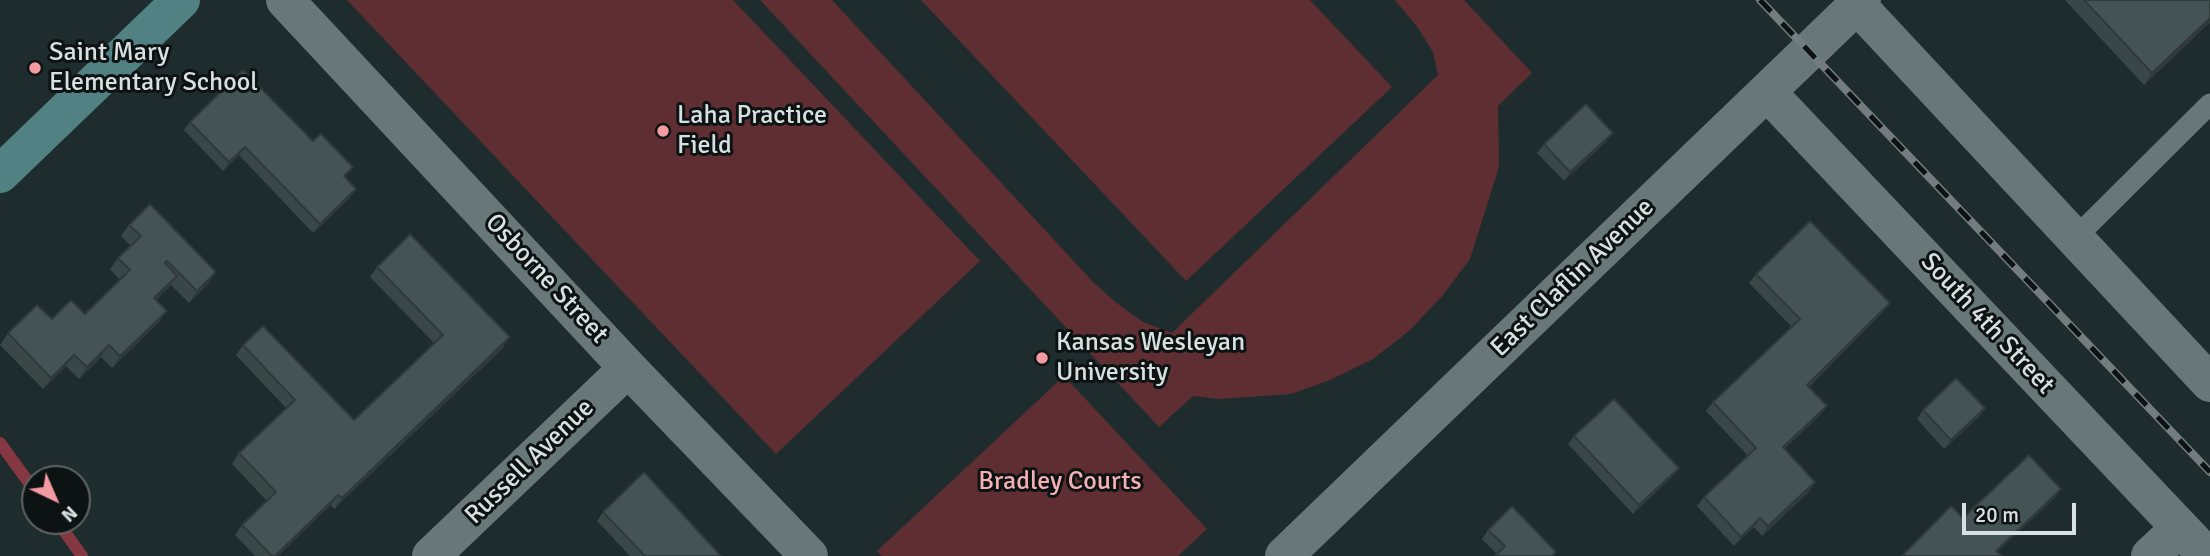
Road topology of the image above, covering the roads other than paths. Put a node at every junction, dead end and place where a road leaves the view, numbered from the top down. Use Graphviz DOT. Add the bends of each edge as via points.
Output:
graph roads {
  1 [pos="181,0"];
  2 [pos="285,0"];
  3 [pos="1859,2"];
  4 [pos="1767,92"];
  5 [pos="2210,104"];
  6 [pos="0,174"];
  7 [pos="2075,238"];
  8 [pos="628,368"];
  9 [pos="2210,383"];
  10 [pos="2180,528"];
  11 [pos="431,556"];
  12 [pos="809,556"];
  13 [pos="1284,556"];
  14 [pos="2150,556"];
  15 [pos="2207,556"];
  1 -- 6 [label="main road"];
  2 -- 8 [label="street, Osborne Street"];
  3 -- 4 [label="street, East Claflin Avenue"];
  3 -- 7 [label="street"];
  4 -- 10 [label="street, South 4th Street"];
  4 -- 13 [label="street, East Claflin Avenue"];
  5 -- 7 [label="lane"];
  7 -- 9 [label="street"];
  8 -- 11 [label="street, Russell Avenue"];
  8 -- 12 [label="street, Osborne Street"];
  10 -- 14 [label="street"];
  10 -- 15 [label="street, South 4th Street"];
}
